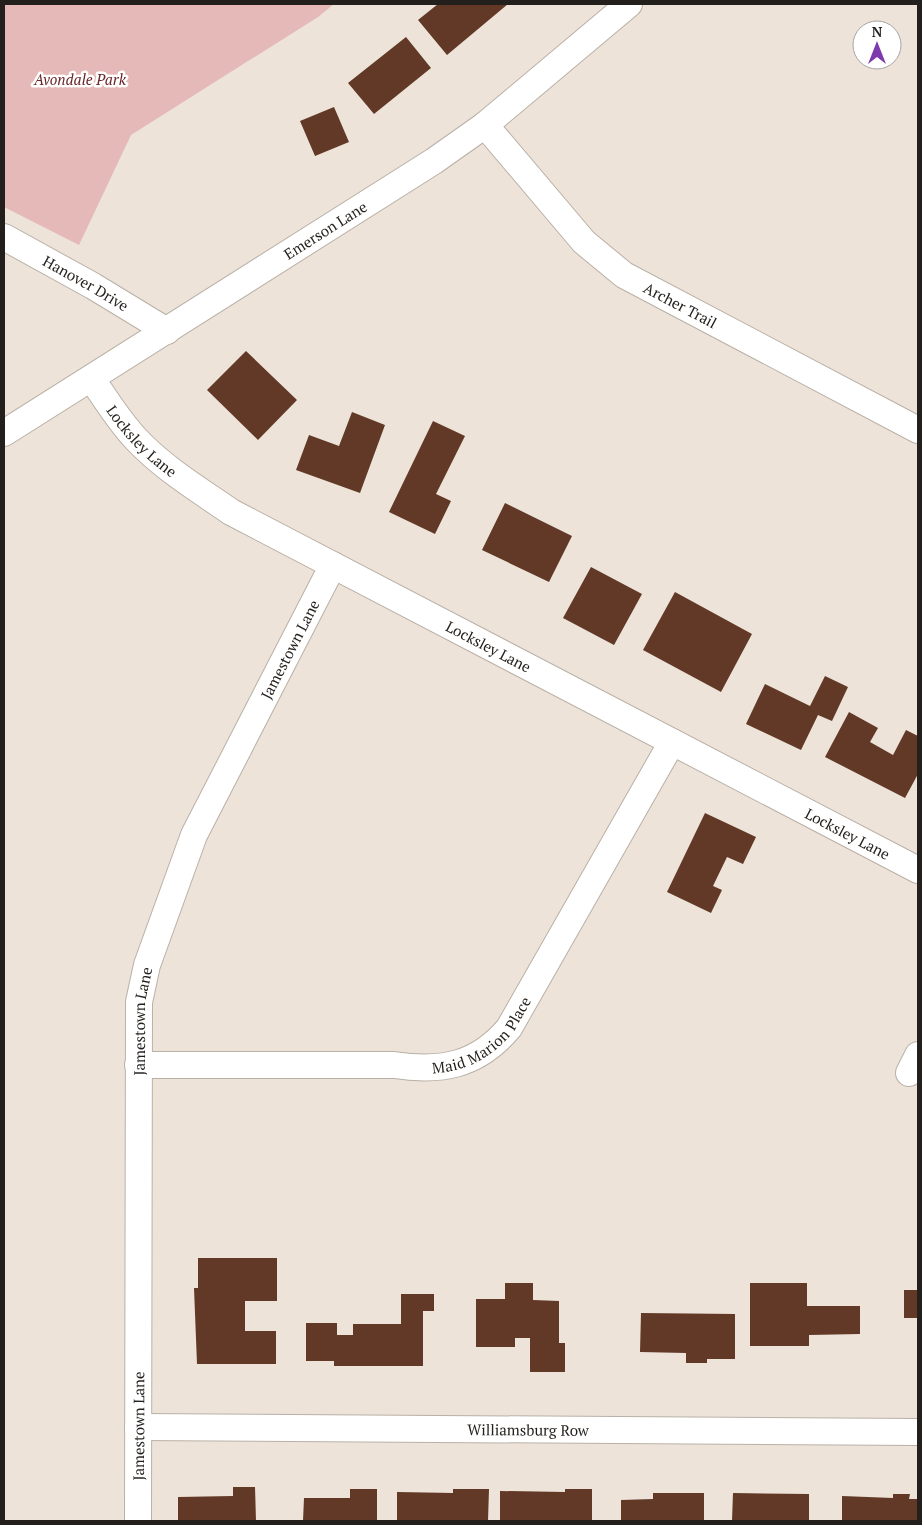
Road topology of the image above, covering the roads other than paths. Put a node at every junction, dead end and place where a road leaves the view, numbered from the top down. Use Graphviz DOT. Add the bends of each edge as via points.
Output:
graph roads {
  1 [pos="629,4"];
  2 [pos="485,125"];
  3 [pos="4,237"];
  4 [pos="167,331"];
  5 [pos="92,379"];
  6 [pos="918,430"];
  7 [pos="4,433"];
  8 [pos="333,564"];
  9 [pos="672,742"];
  10 [pos="918,870"];
  11 [pos="138,1065"];
  12 [pos="138,1427"];
  13 [pos="918,1432"];
  14 [pos="138,1521"];
  1 -- 2 [label="street, Emerson Lane"];
  2 -- 4 [label="street, Emerson Lane"];
  2 -- 6 [label="street, Archer Trail" via="584,242 624,274"];
  3 -- 4 [label="street, Hanover Drive" via="94,286"];
  4 -- 5 [label="street, Emerson Lane"];
  5 -- 7 [label="street, Emerson Lane"];
  5 -- 8 [label="street, Locksley Lane" via="136,440 174,472 231,512"];
  8 -- 9 [label="street, Locksley Lane"];
  8 -- 11 [label="street, Jamestown Lane" via="194,835 147,965 139,1002"];
  9 -- 10 [label="street, Locksley Lane"];
  9 -- 11 [label="street, Maid Marion Place" via="509,1028 489,1049 455,1065 421,1069 394,1065"];
  11 -- 12 [label="street, Jamestown Lane"];
  12 -- 13 [label="street, Williamsburg Row"];
  12 -- 14 [label="street, Jamestown Lane"];
}
